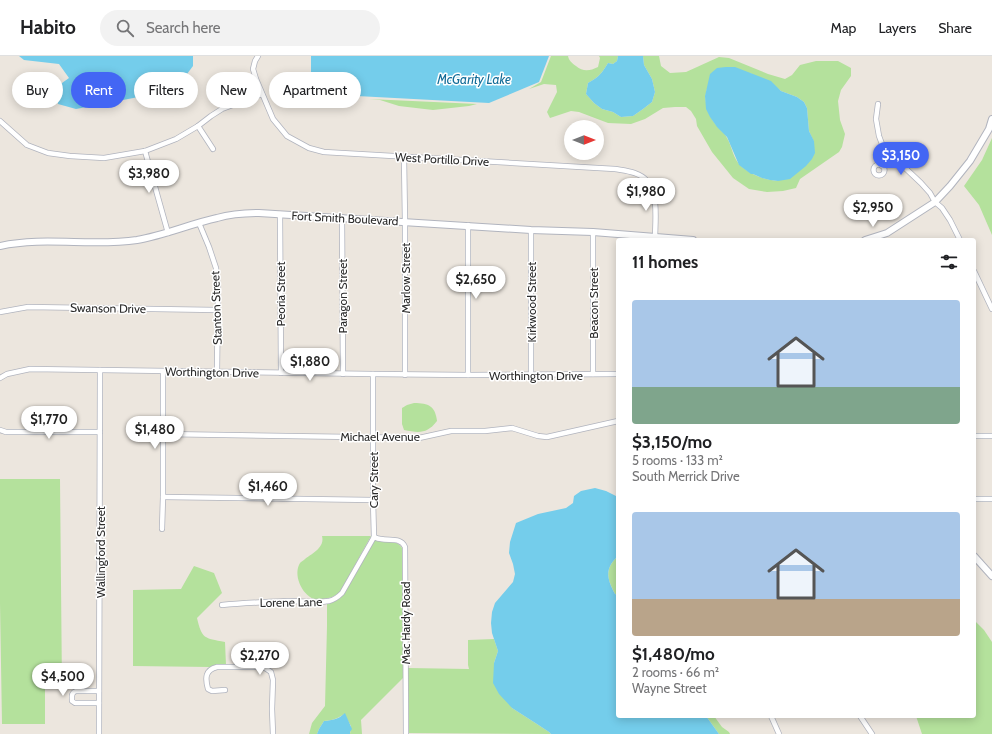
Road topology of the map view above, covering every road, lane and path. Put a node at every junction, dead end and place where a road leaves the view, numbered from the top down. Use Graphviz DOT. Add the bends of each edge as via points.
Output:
graph roads {
  1 [pos="258,56"];
  2 [pos="253,69"];
  3 [pos="247,70"];
  4 [pos="262,94"];
  5 [pos="878,104"];
  6 [pos="992,119"];
  7 [pos="1,125"];
  8 [pos="198,126"];
  9 [pos="213,149"];
  10 [pos="145,151"];
  11 [pos="404,157"];
  12 [pos="890,157"];
  13 [pos="882,166"];
  14 [pos="935,202"];
  15 [pos="280,214"];
  16 [pos="342,218"];
  17 [pos="405,222"];
  18 [pos="199,223"];
  19 [pos="468,225"];
  20 [pos="531,230"];
  21 [pos="593,232"];
  22 [pos="168,233"];
  23 [pos="887,233"];
  24 [pos="654,238"];
  25 [pos="871,238"];
  26 [pos="889,238"];
  27 [pos="959,238"];
  28 [pos="0,246"];
  29 [pos="976,275"];
  30 [pos="992,309"];
  31 [pos="217,310"];
  32 [pos="0,312"];
  33 [pos="100,370"];
  34 [pos="163,372"];
  35 [pos="217,372"];
  36 [pos="281,373"];
  37 [pos="343,374"];
  38 [pos="373,374"];
  39 [pos="593,374"];
  40 [pos="616,374"];
  41 [pos="405,375"];
  42 [pos="468,375"];
  43 [pos="530,375"];
  44 [pos="0,378"];
  45 [pos="616,421"];
  46 [pos="0,430"];
  47 [pos="100,432"];
  48 [pos="163,434"];
  49 [pos="976,436"];
  50 [pos="992,436"];
  51 [pos="374,437"];
  52 [pos="163,497"];
  53 [pos="976,499"];
  54 [pos="992,499"];
  55 [pos="373,500"];
  56 [pos="162,530"];
  57 [pos="374,537"];
  58 [pos="976,558"];
  59 [pos="992,576"];
  60 [pos="222,605"];
  61 [pos="225,690"];
  62 [pos="99,691"];
  63 [pos="99,704"];
  64 [pos="772,718"];
  65 [pos="861,718"];
  66 [pos="99,734"];
  67 [pos="272,734"];
  68 [pos="406,734"];
  69 [pos="779,734"];
  70 [pos="872,734"];
  1 -- 2 [label="street"];
  2 -- 3 [label="street"];
  2 -- 4 [label="street, West Portillo Drive"];
  4 -- 8 [label="street" via="222,109"];
  4 -- 11 [label="street, West Portillo Drive" via="273,119 287,136 309,148 324,152"];
  5 -- 12 [label="street" via="876,119 885,152"];
  6 -- 14 [label="street" via="970,161"];
  7 -- 10 [label="street" via="27,145 48,153 104,158"];
  8 -- 9 [label="street"];
  8 -- 10 [label="street" via="176,139"];
  10 -- 22 [label="street"];
  11 -- 17 [label="street, Marlow Street"];
  11 -- 24 [label="street, West Portillo Drive" via="615,169 639,175 647,180 654,196"];
  12 -- 13 [label="street"];
  12 -- 14 [label="street" via="921,183"];
  14 -- 23 [label="street"];
  14 -- 27 [label="street" via="942,208"];
  15 -- 16 [label="street, Fort Smith Boulevard"];
  15 -- 18 [label="street, Fort Smith Boulevard" via="240,213"];
  15 -- 36 [label="street, Peoria Street"];
  16 -- 17 [label="street, Fort Smith Boulevard"];
  16 -- 37 [label="street, Paragon Street"];
  17 -- 19 [label="street, Fort Smith Boulevard"];
  17 -- 41 [label="street, Marlow Street"];
  18 -- 22 [label="street, Fort Smith Boulevard"];
  18 -- 31 [label="street, Stanton Street" via="216,268"];
  19 -- 20 [label="street, Fort Smith Boulevard"];
  19 -- 42 [label="street"];
  20 -- 21 [label="street, Fort Smith Boulevard"];
  20 -- 43 [label="street, Kirkwood Street"];
  21 -- 24 [label="street, Fort Smith Boulevard"];
  21 -- 39 [label="street, Beacon Street"];
  22 -- 28 [label="street, Fort Smith Boulevard" via="137,240 29,242"];
  23 -- 25 [label="street"];
  23 -- 26 [label="street"];
  29 -- 30 [label="street"];
  31 -- 32 [label="street, Swanson Drive" via="28,307"];
  31 -- 35 [label="street, Stanton Street"];
  33 -- 34 [label="street, Worthington Drive"];
  33 -- 44 [label="street, Worthington Drive" via="30,369"];
  33 -- 47 [label="street, Wallingford Street"];
  34 -- 35 [label="street, Worthington Drive"];
  34 -- 48 [label="street"];
  35 -- 36 [label="street, Worthington Drive"];
  36 -- 37 [label="street, Worthington Drive"];
  37 -- 38 [label="street, Worthington Drive"];
  38 -- 41 [label="street, Worthington Drive"];
  38 -- 51 [label="street, Cary Street"];
  39 -- 40 [label="street, Worthington Drive"];
  39 -- 43 [label="street, Worthington Drive"];
  41 -- 42 [label="street, Worthington Drive"];
  42 -- 43 [label="street, Worthington Drive"];
  45 -- 51 [label="street, Michael Avenue" via="547,437 512,428 451,431 419,438"];
  46 -- 47 [label="street"];
  47 -- 62 [label="street, Wallingford Street"];
  48 -- 51 [label="street, Michael Avenue"];
  48 -- 52 [label="street"];
  49 -- 50 [label="street"];
  51 -- 55 [label="street, Cary Street"];
  52 -- 55 [label="street"];
  52 -- 56 [label="street"];
  53 -- 54 [label="street"];
  55 -- 57 [label="street, Cary Street"];
  57 -- 60 [label="street, Lorene Lane" via="342,593 333,600"];
  57 -- 68 [label="street, Mac Hardy Road" via="401,541 405,547"];
  58 -- 59 [label="street"];
  61 -- 67 [label="street" via="208,689 206,679 212,668 259,667 271,672"];
  62 -- 63 [label="street, Wallingford Street"];
  62 -- 63 [label="street" via="76,691 72,696 75,703"];
  63 -- 66 [label="street, Wallingford Street"];
  64 -- 69 [label="street"];
  65 -- 70 [label="street"];
}
